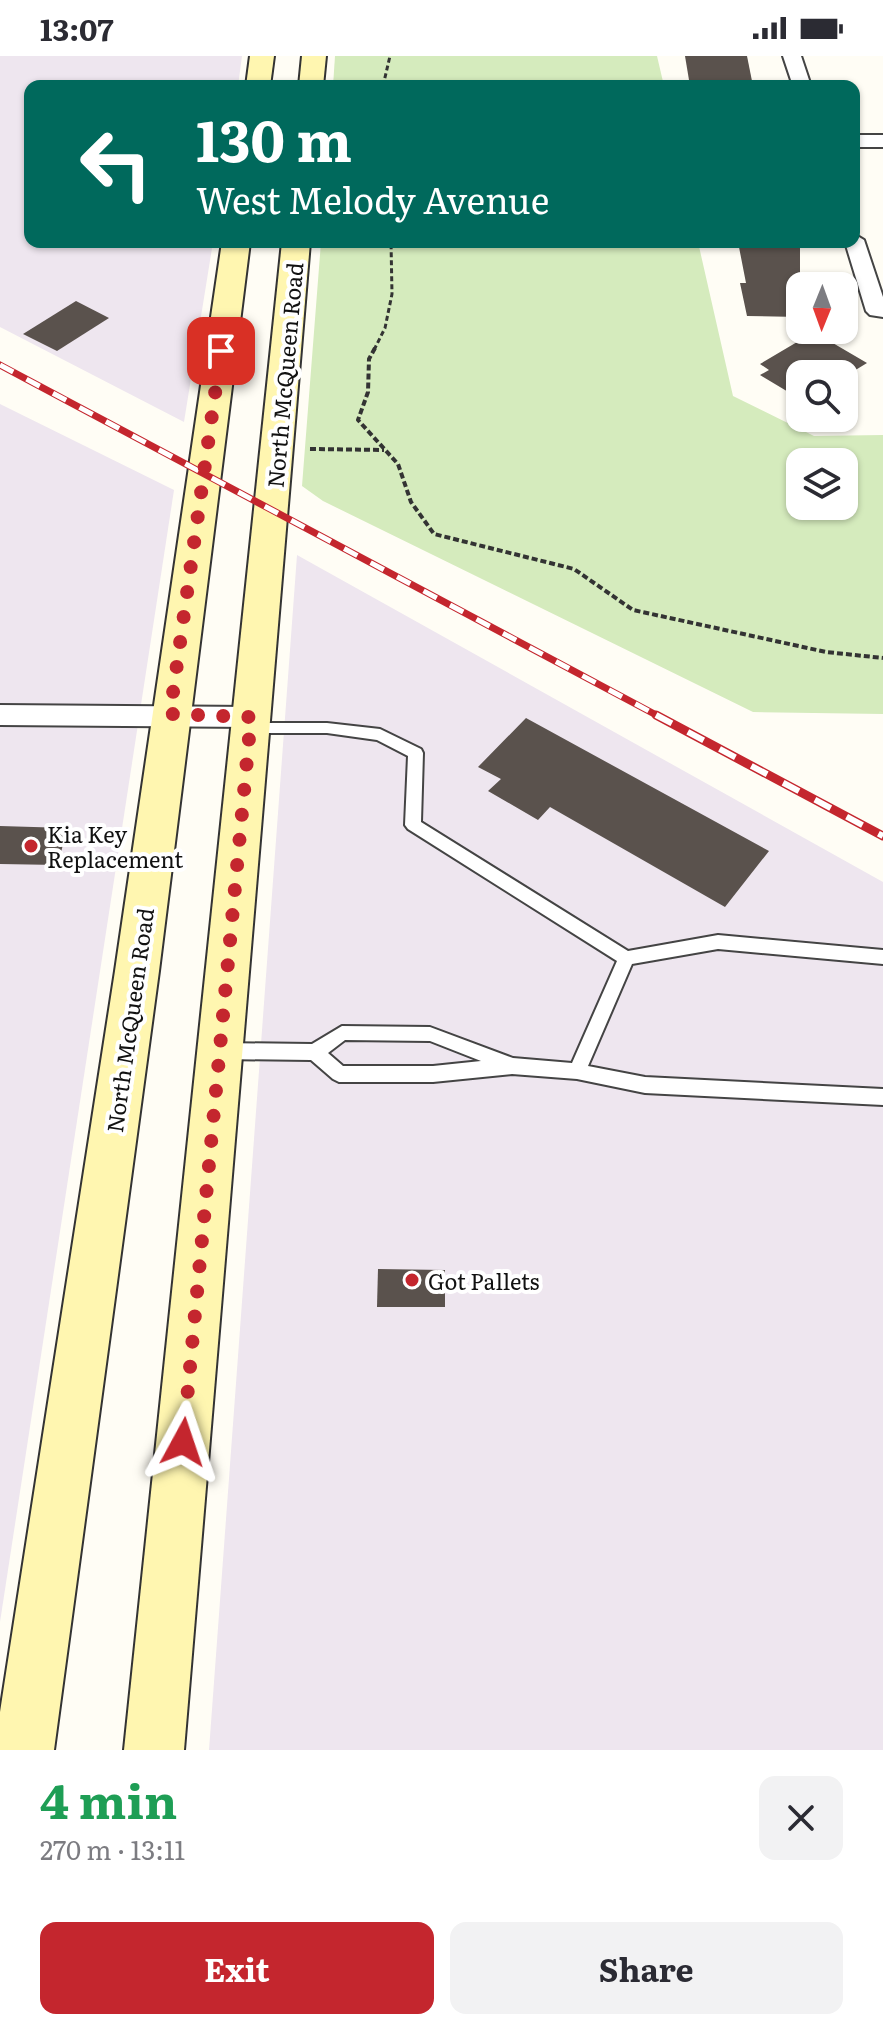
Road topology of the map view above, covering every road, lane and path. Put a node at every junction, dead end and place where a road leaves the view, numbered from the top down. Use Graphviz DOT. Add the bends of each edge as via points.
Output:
graph roads {
  1 [pos="262,56"];
  2 [pos="314,56"];
  3 [pos="390,56"];
  4 [pos="792,56"];
  5 [pos="259,80"];
  6 [pos="312,80"];
  7 [pos="384,80"];
  8 [pos="800,80"];
  9 [pos="860,141"];
  10 [pos="883,141"];
  11 [pos="235,248"];
  12 [pos="295,248"];
  13 [pos="390,248"];
  14 [pos="857,248"];
  15 [pos="880,311"];
  16 [pos="278,447"];
  17 [pos="385,450"];
  18 [pos="883,658"];
  19 [pos="170,714"];
  20 [pos="0,715"];
  21 [pos="250,722"];
  22 [pos="883,957"];
  23 [pos="626,958"];
  24 [pos="219,1051"];
  25 [pos="315,1052"];
  26 [pos="512,1066"];
  27 [pos="577,1071"];
  28 [pos="883,1097"];
  29 [pos="24,1750"];
  30 [pos="154,1750"];
  1 -- 5 [label="main road"];
  2 -- 6 [label="main road"];
  3 -- 7 [label="path"];
  4 -- 8 [label="street"];
  9 -- 10 [label="street"];
  11 -- 19 [label="main road, North McQueen Road"];
  12 -- 16 [label="main road, North McQueen Road"];
  13 -- 17 [label="path" via="392,294 385,328 369,359 368,392 358,420"];
  14 -- 15 [label="street"];
  16 -- 17 [label="path"];
  16 -- 21 [label="main road, North McQueen Road"];
  17 -- 18 [label="path" via="398,464 411,502 434,534 574,569 633,610 826,652"];
  19 -- 20 [label="street"];
  19 -- 21 [label="street"];
  19 -- 29 [label="main road, North McQueen Road"];
  21 -- 23 [label="lane" via="380,735 416,753 413,825"];
  21 -- 24 [label="main road, North McQueen Road"];
  22 -- 23 [label="lane" via="718,942"];
  23 -- 27 [label="lane"];
  24 -- 25 [label="lane"];
  24 -- 30 [label="main road, North McQueen Road"];
  25 -- 26 [label="lane" via="339,1074 433,1074"];
  25 -- 26 [label="lane" via="342,1033 430,1034"];
  26 -- 27 [label="lane"];
  27 -- 28 [label="lane" via="645,1085"];
}
